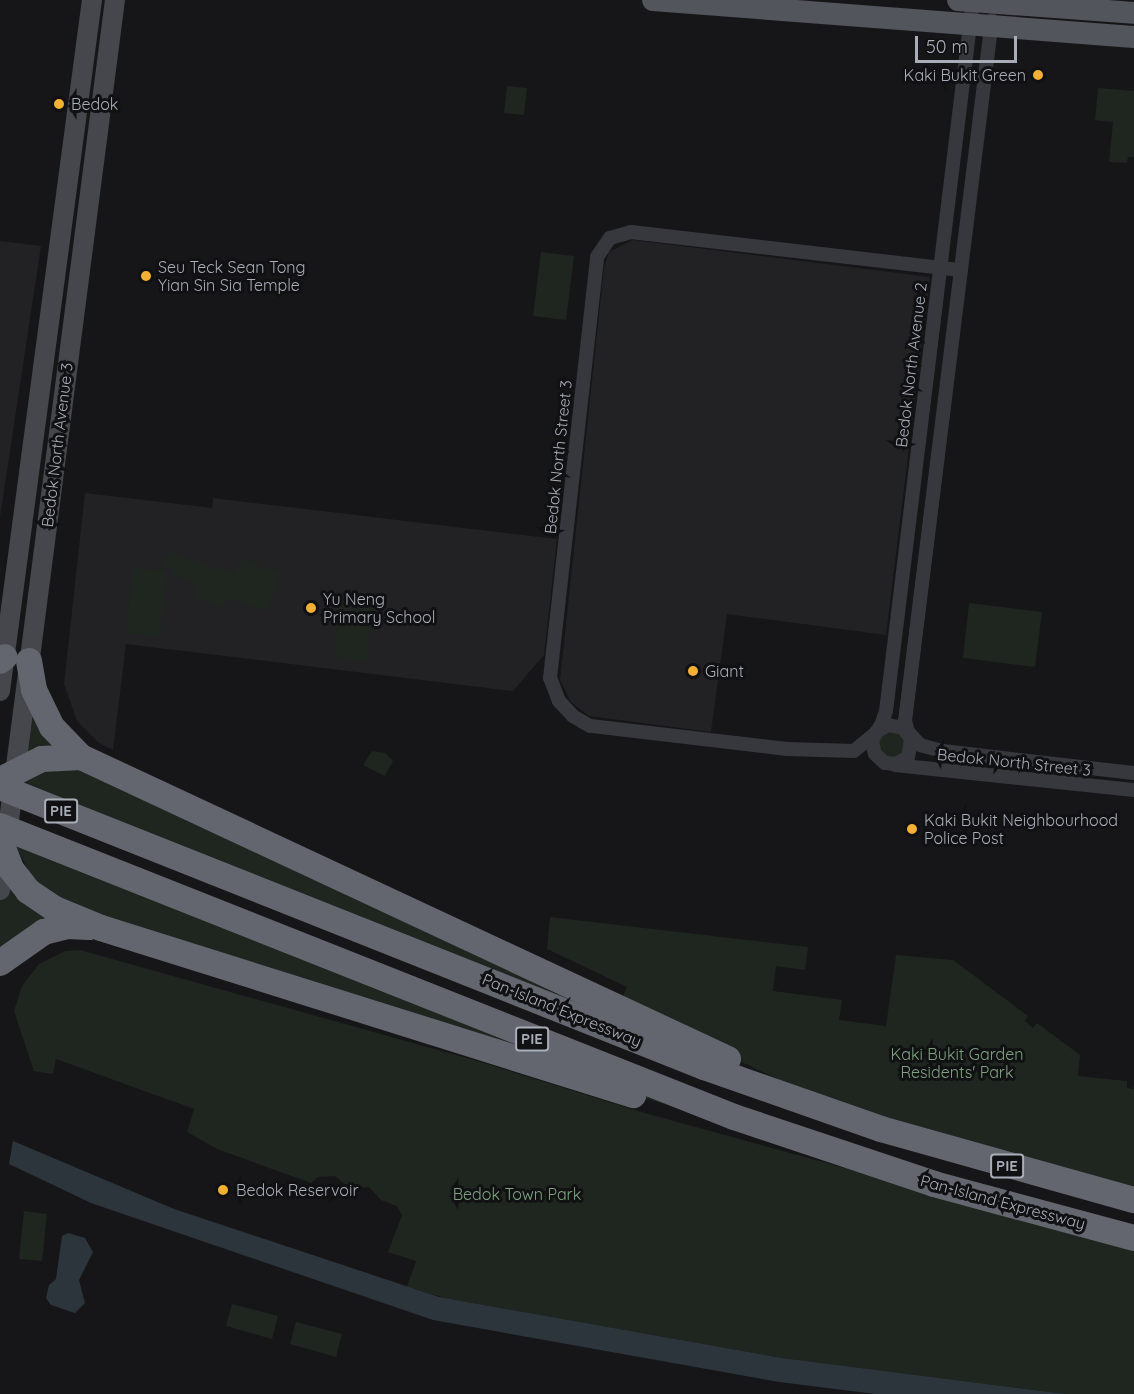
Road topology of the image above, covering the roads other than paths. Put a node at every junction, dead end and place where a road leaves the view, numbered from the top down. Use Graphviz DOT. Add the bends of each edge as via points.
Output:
graph roads {
  1 [pos="92,0"];
  2 [pos="115,0"];
  3 [pos="653,0"];
  4 [pos="978,1"];
  5 [pos="1134,13"];
  6 [pos="980,27"];
  7 [pos="1134,37"];
  8 [pos="939,268"];
  9 [pos="961,270"];
  10 [pos="11,660"];
  11 [pos="0,691"];
  12 [pos="876,733"];
  13 [pos="908,733"];
  14 [pos="81,757"];
  15 [pos="890,764"];
  16 [pos="1134,773"];
  17 [pos="4,786"];
  18 [pos="1134,790"];
  19 [pos="1,839"];
  20 [pos="0,890"];
  21 [pos="101,928"];
  22 [pos="0,963"];
  23 [pos="734,1118"];
  24 [pos="881,1130"];
  25 [pos="1134,1200"];
  26 [pos="1134,1238"];
  1 -- 10 [label="main road, Bedok North Avenue 3"];
  2 -- 10 [label="main road, Bedok North Avenue 3"];
  3 -- 6 [label="main road"];
  4 -- 5 [label="main road"];
  4 -- 6 [label="street, Bedok North Avenue 2"];
  4 -- 6 [label="street, Bedok North Avenue 2"];
  6 -- 7 [label="main road"];
  6 -- 8 [label="street, Bedok North Avenue 2"];
  6 -- 9 [label="street, Bedok North Avenue 2"];
  8 -- 9 [label="street, Bedok North Street 3"];
  8 -- 12 [label="street, Bedok North Avenue 2" via="886,711"];
  8 -- 12 [label="street, Bedok North Street 3" via="626,232 602,246 594,277 550,678 559,701 590,726 788,749 854,751"];
  9 -- 13 [label="street, Bedok North Avenue 2" via="905,721"];
  10 -- 11 [label="main road, Bedok North Avenue 3"];
  10 -- 14 [label="highway" via="34,690 52,727"];
  10 -- 17 [label="main road, Bedok North Avenue 3"];
  12 -- 13 [label="street" via="893,724"];
  12 -- 15 [label="street" via="874,752"];
  13 -- 15 [label="street" via="912,744 909,755"];
  13 -- 16 [label="street, Bedok North Street 3" via="922,746 943,751"];
  14 -- 17 [label="highway" via="42,759"];
  14 -- 24 [label="highway"];
  15 -- 18 [label="street, Bedok North Street 3"];
  17 -- 19 [label="main road, Bedok North Avenue 3"];
  17 -- 24 [label="highway, Pan-Island Expressway / PIE" via="704,1067"];
  19 -- 20 [label="main road, Bedok North Avenue 3"];
  19 -- 21 [label="highway" via="15,875 33,895"];
  19 -- 23 [label="highway, Pan-Island Expressway / PIE" via="111,871"];
  21 -- 22 [label="highway" via="68,926 49,930"];
  21 -- 23 [label="highway" via="709,1119"];
  23 -- 26 [label="highway, Pan-Island Expressway / PIE" via="914,1178"];
  24 -- 25 [label="highway, Pan-Island Expressway / PIE"];
}
